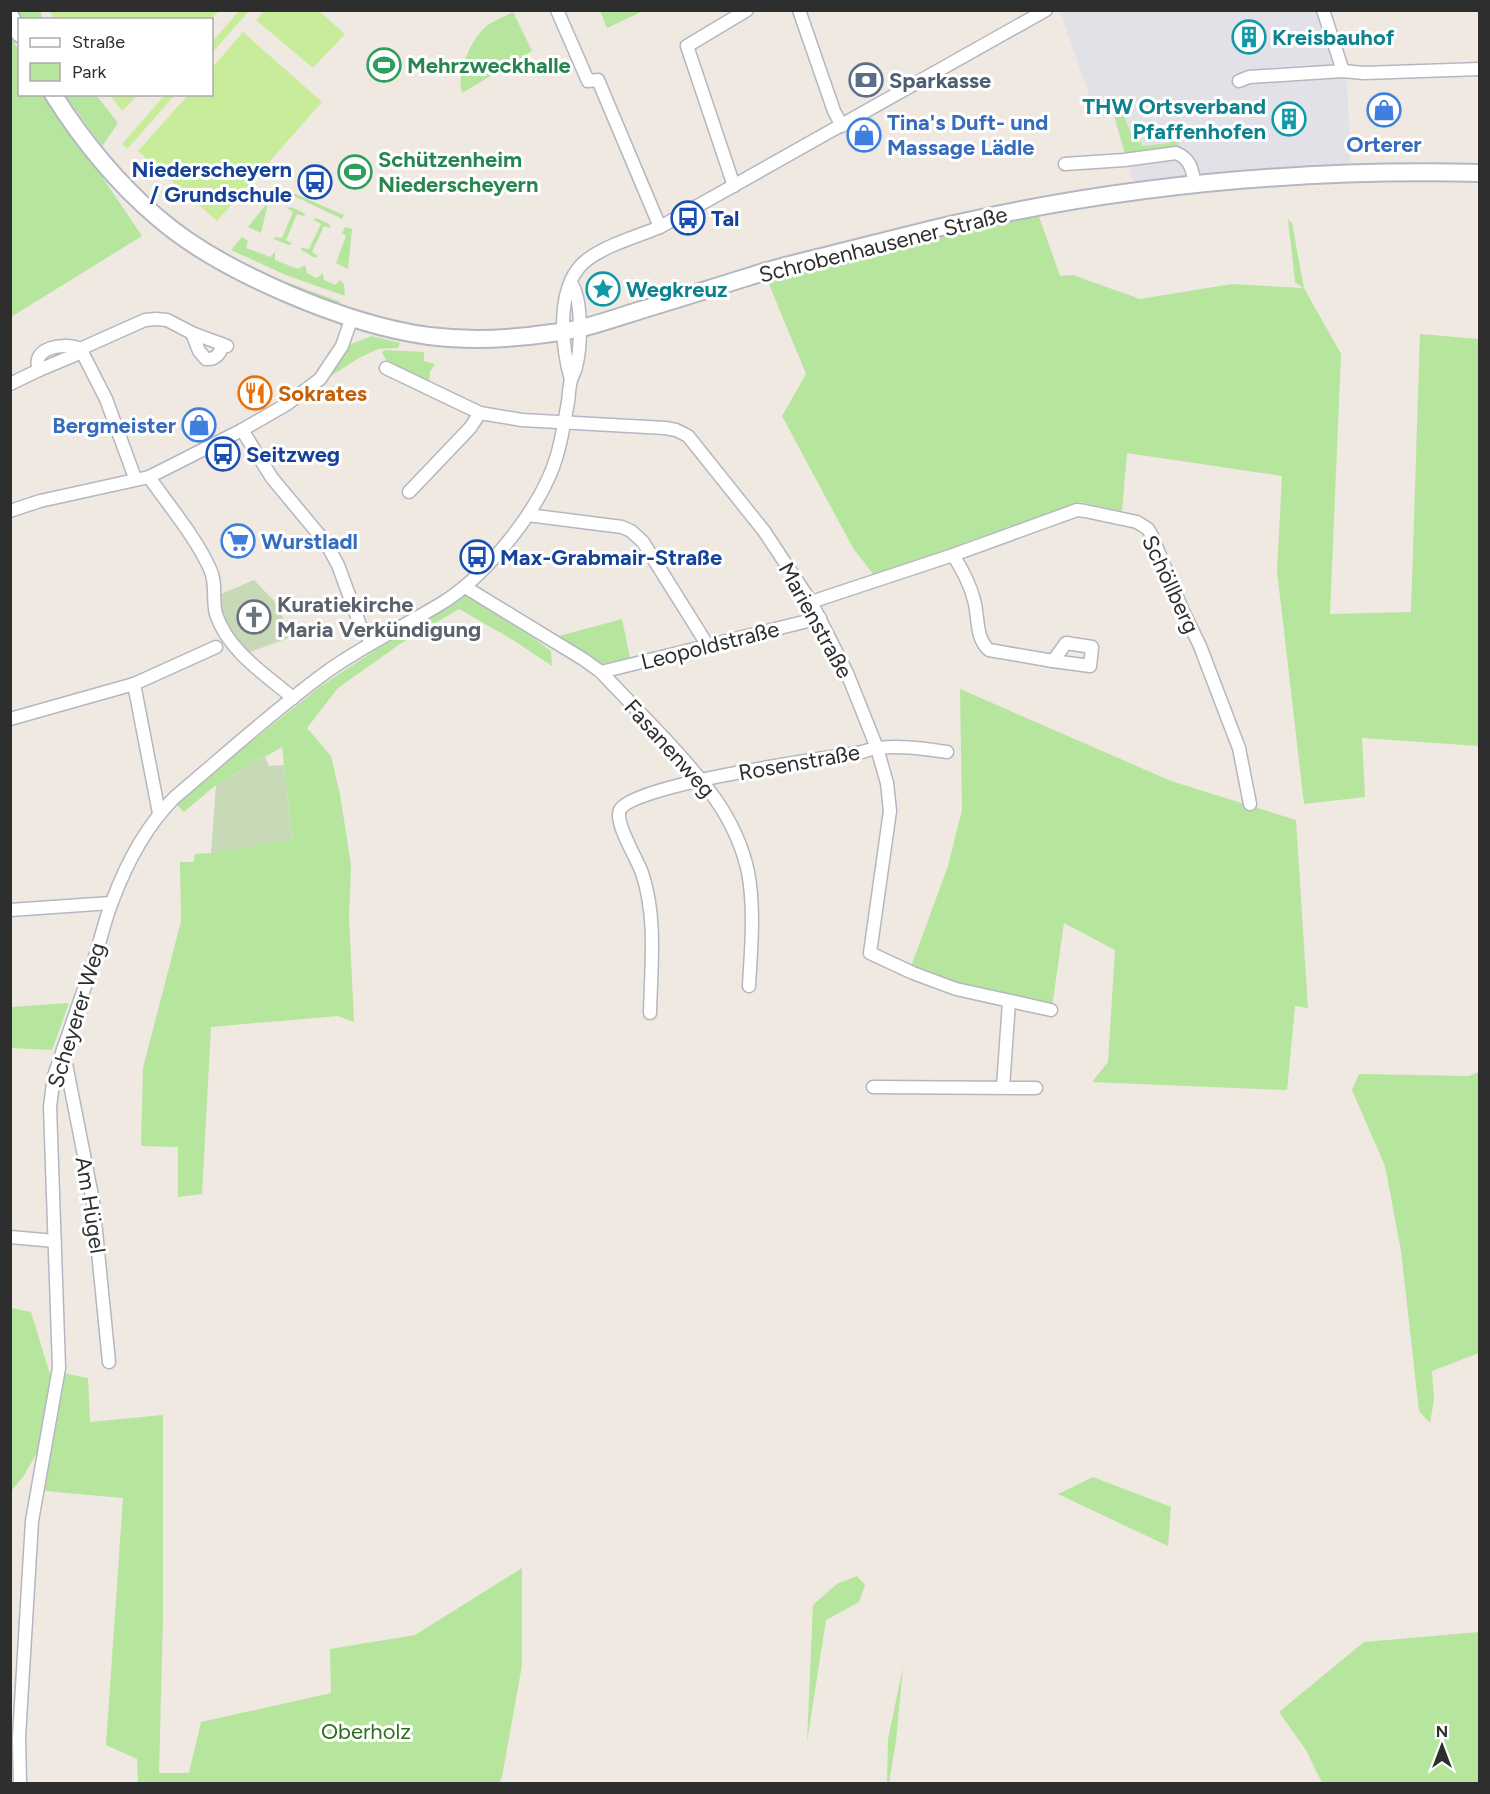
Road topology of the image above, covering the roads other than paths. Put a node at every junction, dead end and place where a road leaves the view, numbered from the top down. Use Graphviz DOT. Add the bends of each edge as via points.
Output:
graph roads {
  1 [pos="557,10"];
  2 [pos="747,10"];
  3 [pos="800,10"];
  4 [pos="1046,10"];
  5 [pos="1323,10"];
  6 [pos="10,16"];
  7 [pos="18,30"];
  8 [pos="1479,69"];
  9 [pos="1343,71"];
  10 [pos="1239,81"];
  11 [pos="54,96"];
  12 [pos="842,126"];
  13 [pos="1065,164"];
  14 [pos="1479,173"];
  15 [pos="1194,184"];
  16 [pos="734,186"];
  17 [pos="660,227"];
  18 [pos="352,316"];
  19 [pos="572,330"];
  20 [pos="192,333"];
  21 [pos="81,351"];
  22 [pos="386,368"];
  23 [pos="10,384"];
  24 [pos="480,413"];
  25 [pos="564,423"];
  26 [pos="242,430"];
  27 [pos="149,477"];
  28 [pos="135,478"];
  29 [pos="409,492"];
  30 [pos="10,511"];
  31 [pos="528,515"];
  32 [pos="954,555"];
  33 [pos="465,587"];
  34 [pos="811,602"];
  35 [pos="820,618"];
  36 [pos="372,643"];
  37 [pos="708,646"];
  38 [pos="216,647"];
  39 [pos="1053,661"];
  40 [pos="601,672"];
  41 [pos="134,684"];
  42 [pos="293,698"];
  43 [pos="10,719"];
  44 [pos="877,748"];
  45 [pos="947,752"];
  46 [pos="703,779"];
  47 [pos="1250,804"];
  48 [pos="159,813"];
  49 [pos="111,903"];
  50 [pos="10,910"];
  51 [pos="749,986"];
  52 [pos="1009,1002"];
  53 [pos="1051,1010"];
  54 [pos="650,1012"];
  55 [pos="63,1049"];
  56 [pos="873,1087"];
  57 [pos="1003,1087"];
  58 [pos="1036,1088"];
  59 [pos="10,1237"];
  60 [pos="54,1241"];
  61 [pos="109,1362"];
  62 [pos="20,1784"];
  1 -- 17 [label="street" via="588,81 598,80"];
  2 -- 16 [label="street" via="687,46"];
  3 -- 12 [label="street"];
  4 -- 12 [label="street"];
  5 -- 9 [label="street"];
  6 -- 7 [label="main road"];
  8 -- 9 [label="street"];
  9 -- 10 [label="street" via="1249,77"];
  11 -- 18 [label="main road, Schrobenhausener Straße" via="118,180 159,219 259,281"];
  12 -- 16 [label="street"];
  13 -- 15 [label="street" via="1176,153 1185,156"];
  14 -- 15 [label="main road, Schrobenhausener Straße" via="1350,173"];
  15 -- 19 [label="main road, Schrobenhausener Straße" via="967,221 764,272"];
  16 -- 17 [label="street"];
  17 -- 19 [label="street" via="616,244 577,269 564,301"];
  18 -- 19 [label="main road, Schrobenhausener Straße" via="438,337 491,338"];
  18 -- 26 [label="street" via="342,346 320,379"];
  19 -- 25 [label="street" via="567,368 571,380"];
  20 -- 20 [label="street" via="225,345 218,355 206,359"];
  20 -- 21 [label="street" via="166,320 146,320"];
  21 -- 23 [label="street" via="66,345 51,348 38,358 39,370"];
  21 -- 28 [label="street" via="106,399"];
  22 -- 24 [label="street, Marienstraße"];
  24 -- 25 [label="street, Marienstraße"];
  24 -- 29 [label="street"];
  25 -- 31 [label="street" via="549,478"];
  25 -- 34 [label="street, Marienstraße" via="665,428 688,436 764,531"];
  26 -- 27 [label="street"];
  26 -- 36 [label="street" via="272,478 326,543 360,625"];
  27 -- 28 [label="street"];
  27 -- 42 [label="street" via="212,571 216,613 228,640"];
  28 -- 30 [label="street"];
  31 -- 33 [label="street"];
  31 -- 37 [label="street" via="622,528 637,535"];
  32 -- 34 [label="street, Schöllberg"];
  32 -- 39 [label="street" via="974,597 983,645 989,650"];
  32 -- 47 [label="street, Schöllberg" via="1077,510 1137,522 1148,529 1233,730"];
  33 -- 36 [label="street"];
  33 -- 40 [label="street, Fasanenweg"];
  34 -- 35 [label="street, Marienstraße"];
  35 -- 37 [label="street, Leopoldstraße"];
  35 -- 44 [label="street, Marienstraße"];
  36 -- 42 [label="street"];
  37 -- 40 [label="street, Leopoldstraße"];
  38 -- 41 [label="street"];
  40 -- 46 [label="street, Fasanenweg"];
  41 -- 43 [label="street"];
  41 -- 48 [label="street"];
  42 -- 48 [label="street, Scheyerer Weg"];
  44 -- 45 [label="street, Rosenstraße"];
  44 -- 46 [label="street, Rosenstraße"];
  44 -- 52 [label="street, Marienstraße" via="890,811 870,953 956,989"];
  46 -- 51 [label="street, Fasanenweg" via="733,828 748,872 752,937"];
  46 -- 54 [label="street, Rosenstraße" via="657,793 621,808 619,814 649,900"];
  48 -- 49 [label="street, Scheyerer Weg" via="134,853"];
  49 -- 50 [label="street"];
  49 -- 55 [label="street, Scheyerer Weg"];
  52 -- 53 [label="street"];
  52 -- 57 [label="street"];
  55 -- 60 [label="street, Scheyerer Weg" via="50,1107"];
  55 -- 61 [label="street, Am Hügel" via="93,1201"];
  56 -- 57 [label="street"];
  57 -- 58 [label="street"];
  59 -- 60 [label="street"];
  60 -- 62 [label="street, Scheyerer Weg" via="59,1368 32,1521 19,1737"];
}
